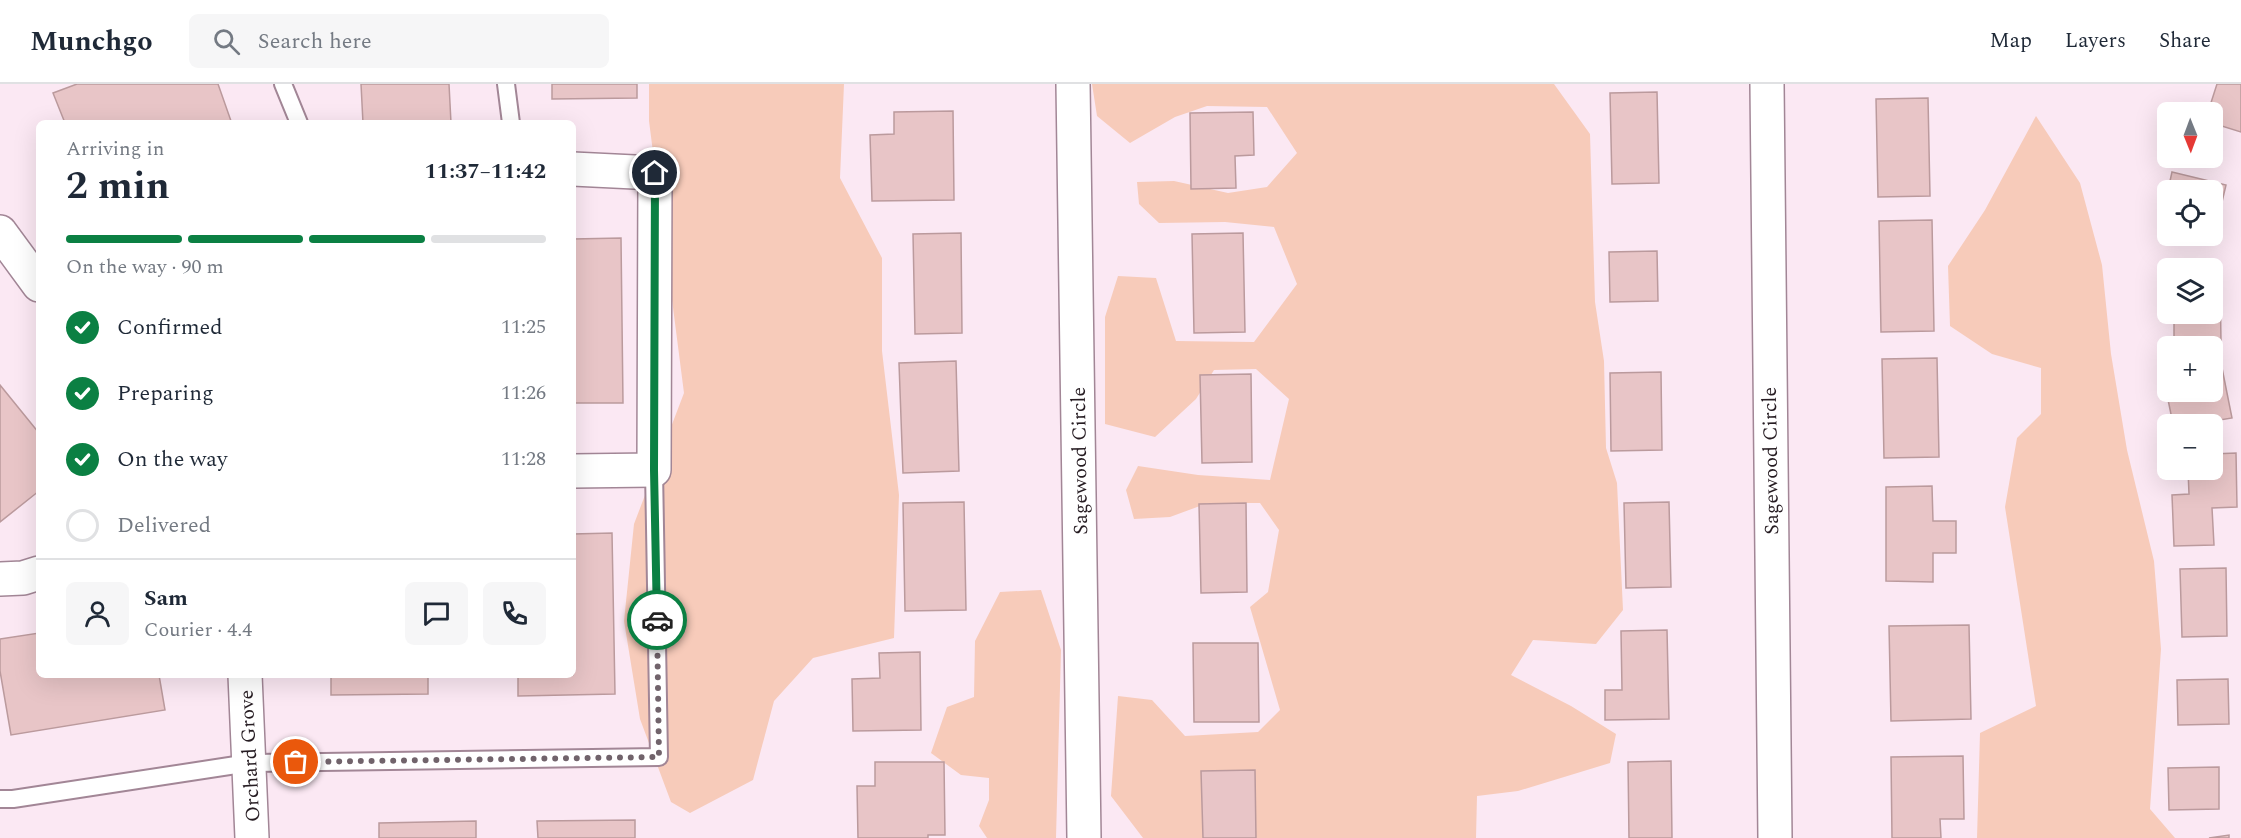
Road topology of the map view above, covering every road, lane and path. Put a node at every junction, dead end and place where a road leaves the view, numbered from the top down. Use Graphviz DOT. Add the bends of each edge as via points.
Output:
graph roads {
  1 [pos="284,84"];
  2 [pos="506,84"];
  3 [pos="1073,84"];
  4 [pos="1767,84"];
  5 [pos="298,120"];
  6 [pos="510,120"];
  7 [pos="576,169"];
  8 [pos="0,232"];
  9 [pos="36,281"];
  10 [pos="654,470"];
  11 [pos="576,471"];
  12 [pos="36,574"];
  13 [pos="0,579"];
  14 [pos="245,678"];
  15 [pos="249,763"];
  16 [pos="0,799"];
  17 [pos="252,838"];
  18 [pos="1084,838"];
  19 [pos="1775,838"];
  1 -- 5 [label="lane"];
  2 -- 6 [label="lane"];
  3 -- 18 [label="street, Sagewood Circle"];
  4 -- 19 [label="street, Sagewood Circle"];
  7 -- 10 [label="street" via="655,173"];
  8 -- 9 [label="street"];
  10 -- 11 [label="street"];
  10 -- 15 [label="lane" via="659,757"];
  12 -- 13 [label="street"];
  14 -- 15 [label="street, Orchard Grove"];
  15 -- 16 [label="lane"];
  15 -- 17 [label="street, Orchard Grove"];
}
